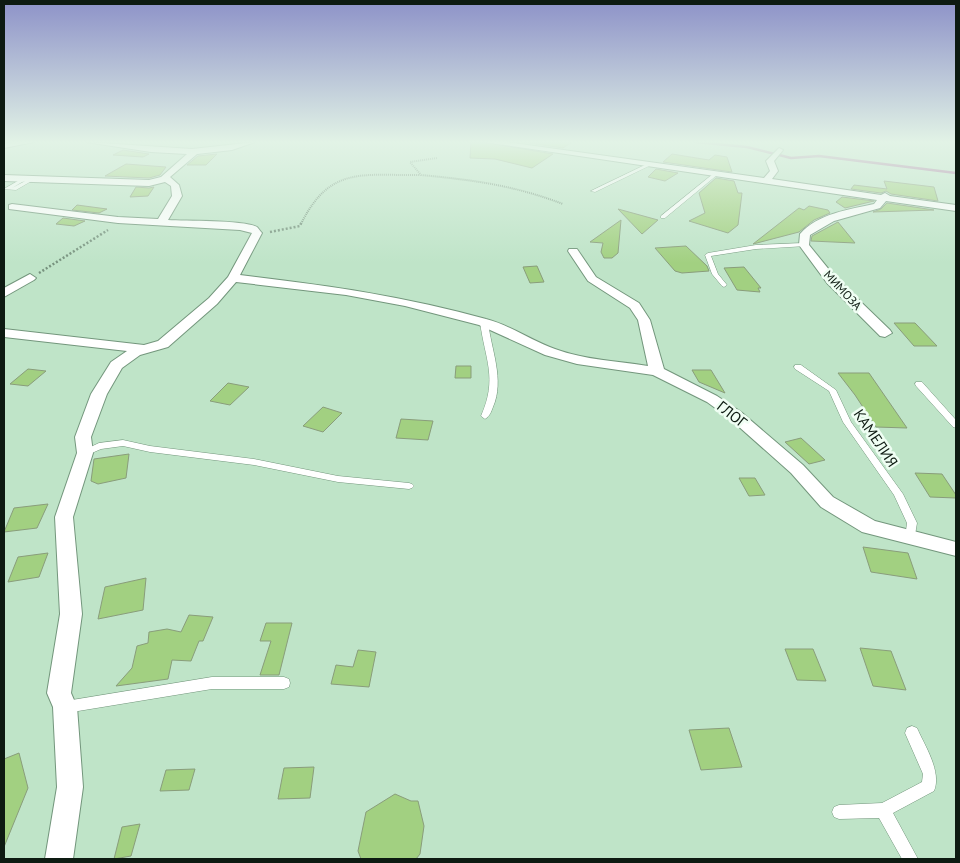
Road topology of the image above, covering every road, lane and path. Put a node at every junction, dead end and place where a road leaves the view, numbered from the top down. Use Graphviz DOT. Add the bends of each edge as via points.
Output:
graph roads {
  1 [pos="128,182"];
  2 [pos="153,182"];
  3 [pos="170,182"];
  4 [pos="337,182"];
  5 [pos="490,182"];
  6 [pos="611,182"];
  7 [pos="707,182"];
  8 [pos="776,182"];
  9 [pos="593,191"];
  10 [pos="884,196"];
  11 [pos="563,204"];
  12 [pos="12,207"];
  13 [pos="956,208"];
  14 [pos="663,217"];
  15 [pos="118,220"];
  16 [pos="161,223"];
  17 [pos="257,233"];
  18 [pos="804,245"];
  19 [pos="573,251"];
  20 [pos="30,278"];
  21 [pos="233,278"];
  22 [pos="724,285"];
  23 [pos="4,293"];
  24 [pos="484,322"];
  25 [pos="4,333"];
  26 [pos="885,333"];
  27 [pos="147,349"];
  28 [pos="798,367"];
  29 [pos="657,371"];
  30 [pos="919,384"];
  31 [pos="485,416"];
  32 [pos="956,425"];
  33 [pos="85,453"];
  34 [pos="409,486"];
  35 [pos="910,538"];
  36 [pos="956,549"];
  37 [pos="284,683"];
  38 [pos="66,707"];
  39 [pos="912,733"];
  40 [pos="883,810"];
  41 [pos="839,812"];
  42 [pos="59,859"];
  43 [pos="910,859"];
  1 -- 2 [label="street"];
  3 -- 16 [label="street" via="175,185 177,196"];
  4 -- 17 [label="path" via="312,202 300,226"];
  5 -- 11 [label="path"];
  6 -- 9 [label="lane"];
  7 -- 14 [label="lane"];
  8 -- 10 [label="street"];
  10 -- 13 [label="street"];
  10 -- 18 [label="street" via="878,206 814,226 805,234"];
  12 -- 15 [label="street"];
  15 -- 16 [label="street"];
  15 -- 20 [label="path" via="107,231"];
  16 -- 17 [label="street" via="248,228"];
  17 -- 21 [label="street"];
  18 -- 22 [label="lane" via="756,247 708,256"];
  18 -- 26 [label="street, МИМОЗА" via="831,280"];
  19 -- 29 [label="street" via="592,279 635,306 644,320"];
  20 -- 23 [label="street"];
  21 -- 24 [label="street, ГЛОГ" via="346,290"];
  21 -- 27 [label="street" via="213,301 163,344"];
  24 -- 29 [label="street, ГЛОГ" via="550,352 582,361"];
  24 -- 31 [label="lane" via="496,387 493,402"];
  25 -- 27 [label="street"];
  27 -- 33 [label="street" via="124,357 116,364 99,394 83,437"];
  28 -- 35 [label="lane, КАМЕЛИЯ" via="832,390 847,422 898,494 912,523"];
  29 -- 35 [label="street, ГЛОГ" via="712,399 735,415 797,469 827,502 869,527"];
  30 -- 32 [label="lane"];
  33 -- 34 [label="lane" via="99,446 123,443 150,450 254,462 338,479"];
  33 -- 38 [label="street" via="64,517 71,614 59,693"];
  35 -- 36 [label="street, ГЛОГ"];
  37 -- 38 [label="lane" via="212,683"];
  38 -- 42 [label="street" via="70,787"];
  39 -- 40 [label="lane" via="930,774 929,786"];
  40 -- 41 [label="lane"];
  40 -- 43 [label="lane"];
}
